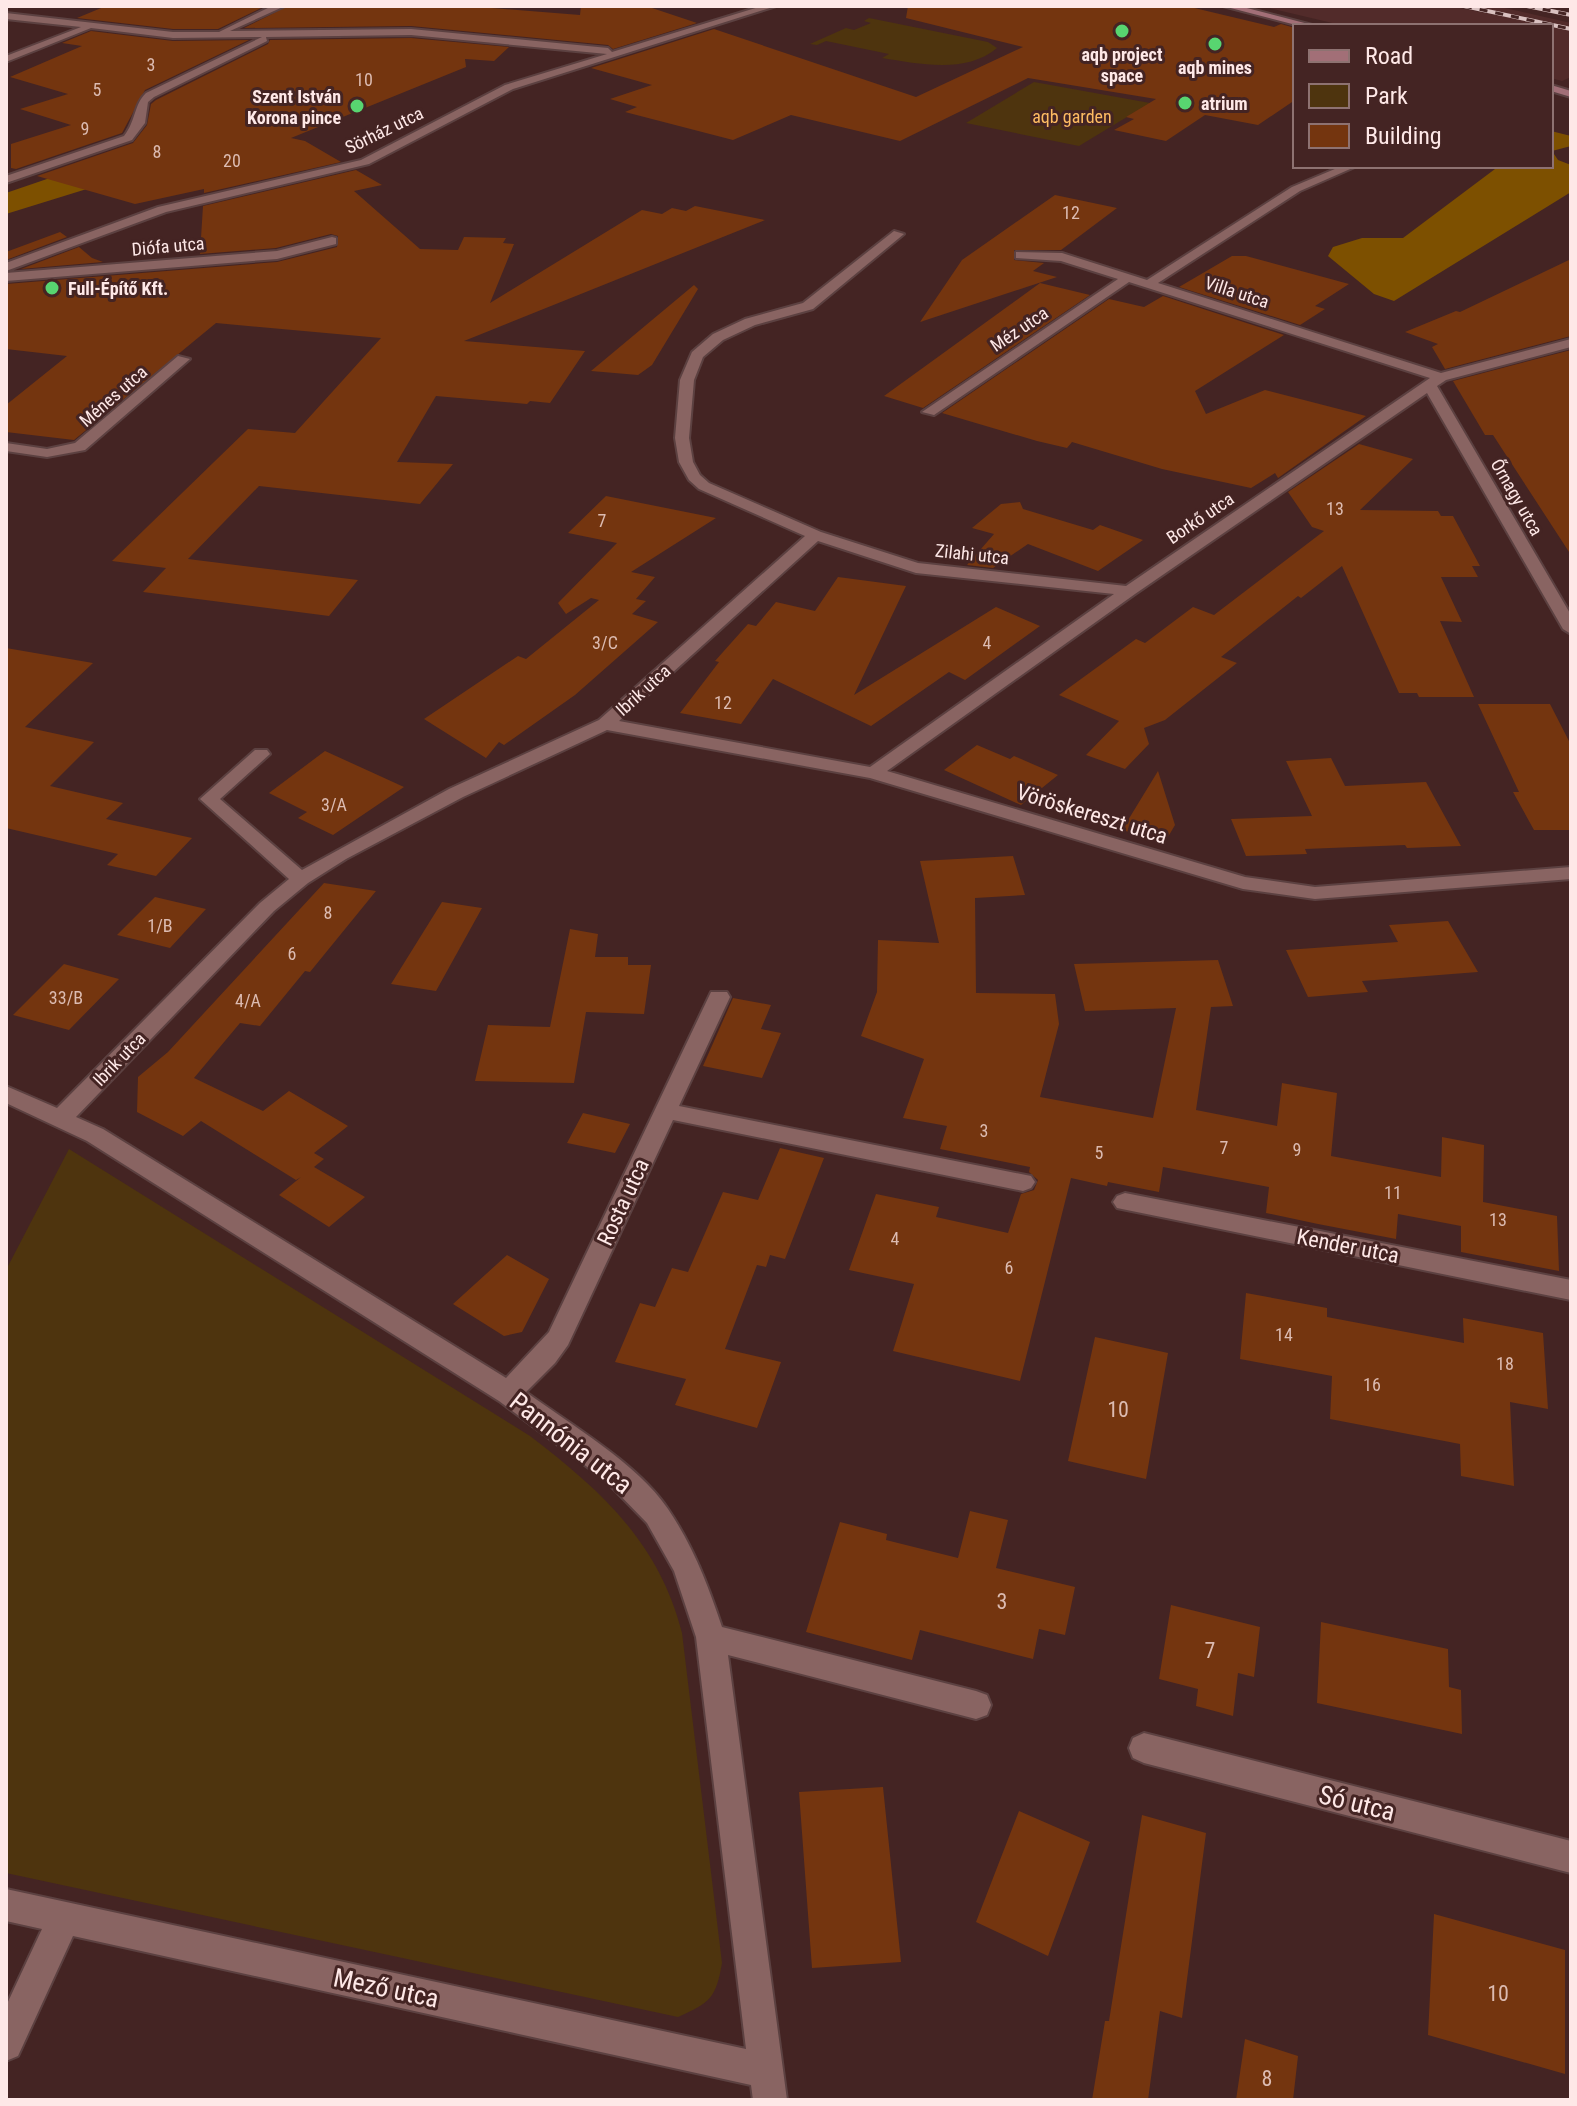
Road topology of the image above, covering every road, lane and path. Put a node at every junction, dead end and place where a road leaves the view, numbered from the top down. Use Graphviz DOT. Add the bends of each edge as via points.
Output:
graph roads {
  1 [pos="280,6"];
  2 [pos="771,6"];
  3 [pos="1228,6"];
  4 [pos="6,16"];
  5 [pos="1303,24"];
  6 [pos="90,27"];
  7 [pos="272,35"];
  8 [pos="216,36"];
  9 [pos="617,52"];
  10 [pos="6,59"];
  11 [pos="1347,168"];
  12 [pos="6,180"];
  13 [pos="898,234"];
  14 [pos="332,241"];
  15 [pos="1020,255"];
  16 [pos="6,267"];
  17 [pos="6,277"];
  18 [pos="1129,277"];
  19 [pos="1150,283"];
  20 [pos="1571,343"];
  21 [pos="183,359"];
  22 [pos="1435,381"];
  23 [pos="929,412"];
  24 [pos="6,447"];
  25 [pos="815,535"];
  26 [pos="1129,591"];
  27 [pos="1571,629"];
  28 [pos="605,724"];
  29 [pos="261,754"];
  30 [pos="873,773"];
  31 [pos="1571,873"];
  32 [pos="301,879"];
  33 [pos="719,997"];
  34 [pos="6,1094"];
  35 [pos="666,1111"];
  36 [pos="61,1118"];
  37 [pos="1023,1182"];
  38 [pos="1125,1202"];
  39 [pos="1571,1290"];
  40 [pos="508,1393"];
  41 [pos="711,1637"];
  42 [pos="976,1705"];
  43 [pos="1144,1748"];
  44 [pos="1571,1857"];
  45 [pos="6,1905"];
  46 [pos="64,1918"];
  47 [pos="6,2044"];
  48 [pos="768,2085"];
  1 -- 8 [label="street"];
  2 -- 9 [label="street, Sörház utca"];
  3 -- 5 [label="main road"];
  4 -- 6 [label="street"];
  6 -- 8 [label="street"];
  6 -- 10 [label="street"];
  7 -- 8 [label="street"];
  7 -- 9 [label="street" via="411,32"];
  7 -- 12 [label="street" via="150,95 128,138"];
  9 -- 16 [label="street, Sörház utca" via="493,93 365,162 162,209"];
  11 -- 19 [label="street" via="1296,189"];
  13 -- 25 [label="street" via="808,306 718,337 697,355 687,380 682,438 694,477"];
  14 -- 17 [label="street, Diófa utca" via="277,255"];
  15 -- 18 [label="street, Villa utca" via="1062,257"];
  18 -- 19 [label="street, Villa utca"];
  18 -- 23 [label="street, Méz utca"];
  19 -- 22 [label="street, Villa utca"];
  20 -- 22 [label="street, Borkő utca"];
  21 -- 24 [label="street, Ménes utca" via="92,439 63,452"];
  22 -- 26 [label="street, Borkő utca"];
  22 -- 27 [label="street, Őrnagy utca"];
  25 -- 26 [label="street, Zilahi utca" via="916,568"];
  25 -- 28 [label="street, Ibrik utca"];
  26 -- 30 [label="street, Borkő utca"];
  28 -- 30 [label="street, Vöröskereszt utca"];
  28 -- 32 [label="street, Ibrik utca" via="456,793"];
  29 -- 32 [label="street" via="209,799"];
  30 -- 31 [label="street, Vöröskereszt utca" via="1280,891 1315,893"];
  32 -- 36 [label="street, Ibrik utca" via="267,907"];
  33 -- 35 [label="street, Rosta utca"];
  34 -- 36 [label="street, Pannónia utca"];
  35 -- 37 [label="street"];
  35 -- 40 [label="street, Rosta utca" via="559,1338"];
  36 -- 40 [label="street, Pannónia utca"];
  38 -- 39 [label="street, Kender utca"];
  40 -- 41 [label="street, Pannónia utca" via="616,1473 657,1515 687,1567"];
  41 -- 42 [label="street"];
  41 -- 48 [label="street, Pannónia utca"];
  43 -- 44 [label="street, Só utca"];
  45 -- 46 [label="street, Mező utca"];
  46 -- 47 [label="street"];
  46 -- 48 [label="street, Mező utca"];
}
